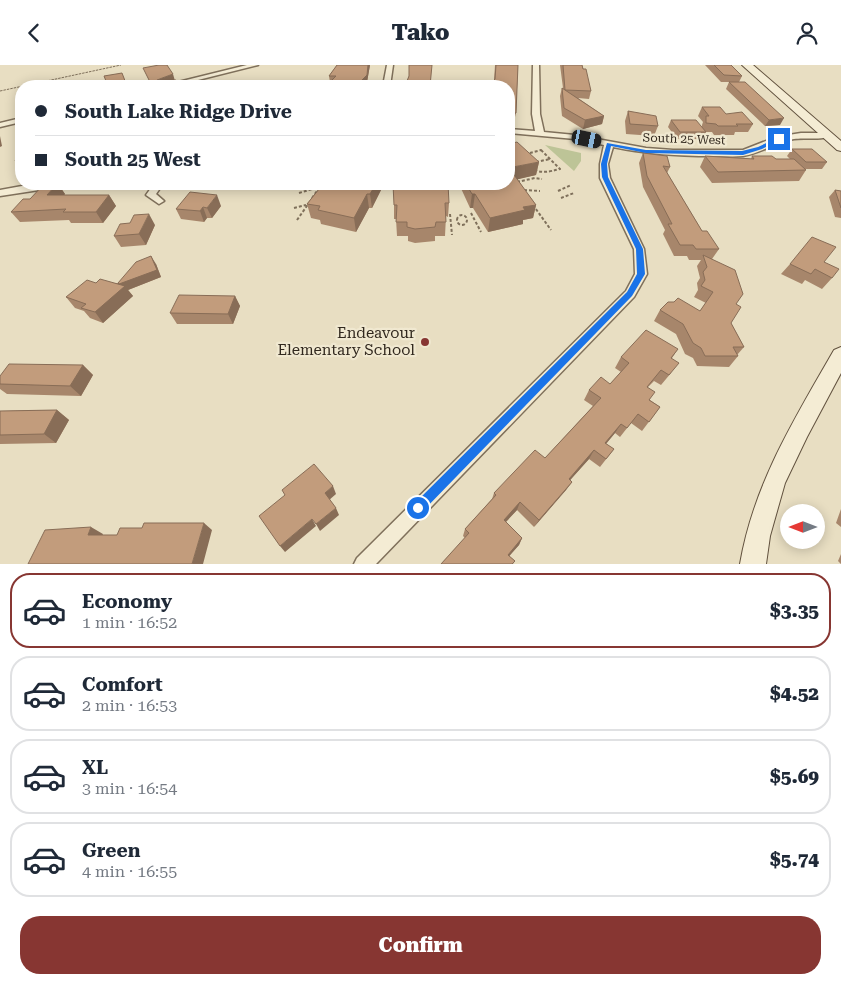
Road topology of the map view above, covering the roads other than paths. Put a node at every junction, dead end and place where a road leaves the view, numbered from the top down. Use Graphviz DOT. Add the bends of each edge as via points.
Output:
graph roads {
  1 [pos="254,65"];
  2 [pos="390,65"];
  3 [pos="536,65"];
  4 [pos="747,65"];
  5 [pos="212,75"];
  6 [pos="191,80"];
  7 [pos="217,80"];
  8 [pos="388,80"];
  9 [pos="15,121"];
  10 [pos="0,125"];
  11 [pos="515,131"];
  12 [pos="540,133"];
  13 [pos="827,135"];
  14 [pos="609,144"];
  15 [pos="841,147"];
  16 [pos="15,189"];
  17 [pos="154,190"];
  18 [pos="0,193"];
  19 [pos="160,201"];
  20 [pos="841,355"];
  21 [pos="363,564"];
  22 [pos="753,564"];
  1 -- 5 [label="street"];
  2 -- 8 [label="street"];
  3 -- 12 [label="street" via="536,114"];
  4 -- 13 [label="street"];
  5 -- 6 [label="street"];
  5 -- 7 [label="street"];
  9 -- 10 [label="street"];
  11 -- 12 [label="street, South 25 West"];
  12 -- 14 [label="street, South 25 West"];
  13 -- 14 [label="street, South 25 West" via="779,139 743,153 646,151"];
  13 -- 15 [label="street"];
  14 -- 21 [label="street" via="604,164 605,177 639,249 641,274 630,294"];
  16 -- 18 [label="street"];
  17 -- 19 [label="street" via="151,195"];
  20 -- 22 [label="street" via="773,482 758,527"];
}
